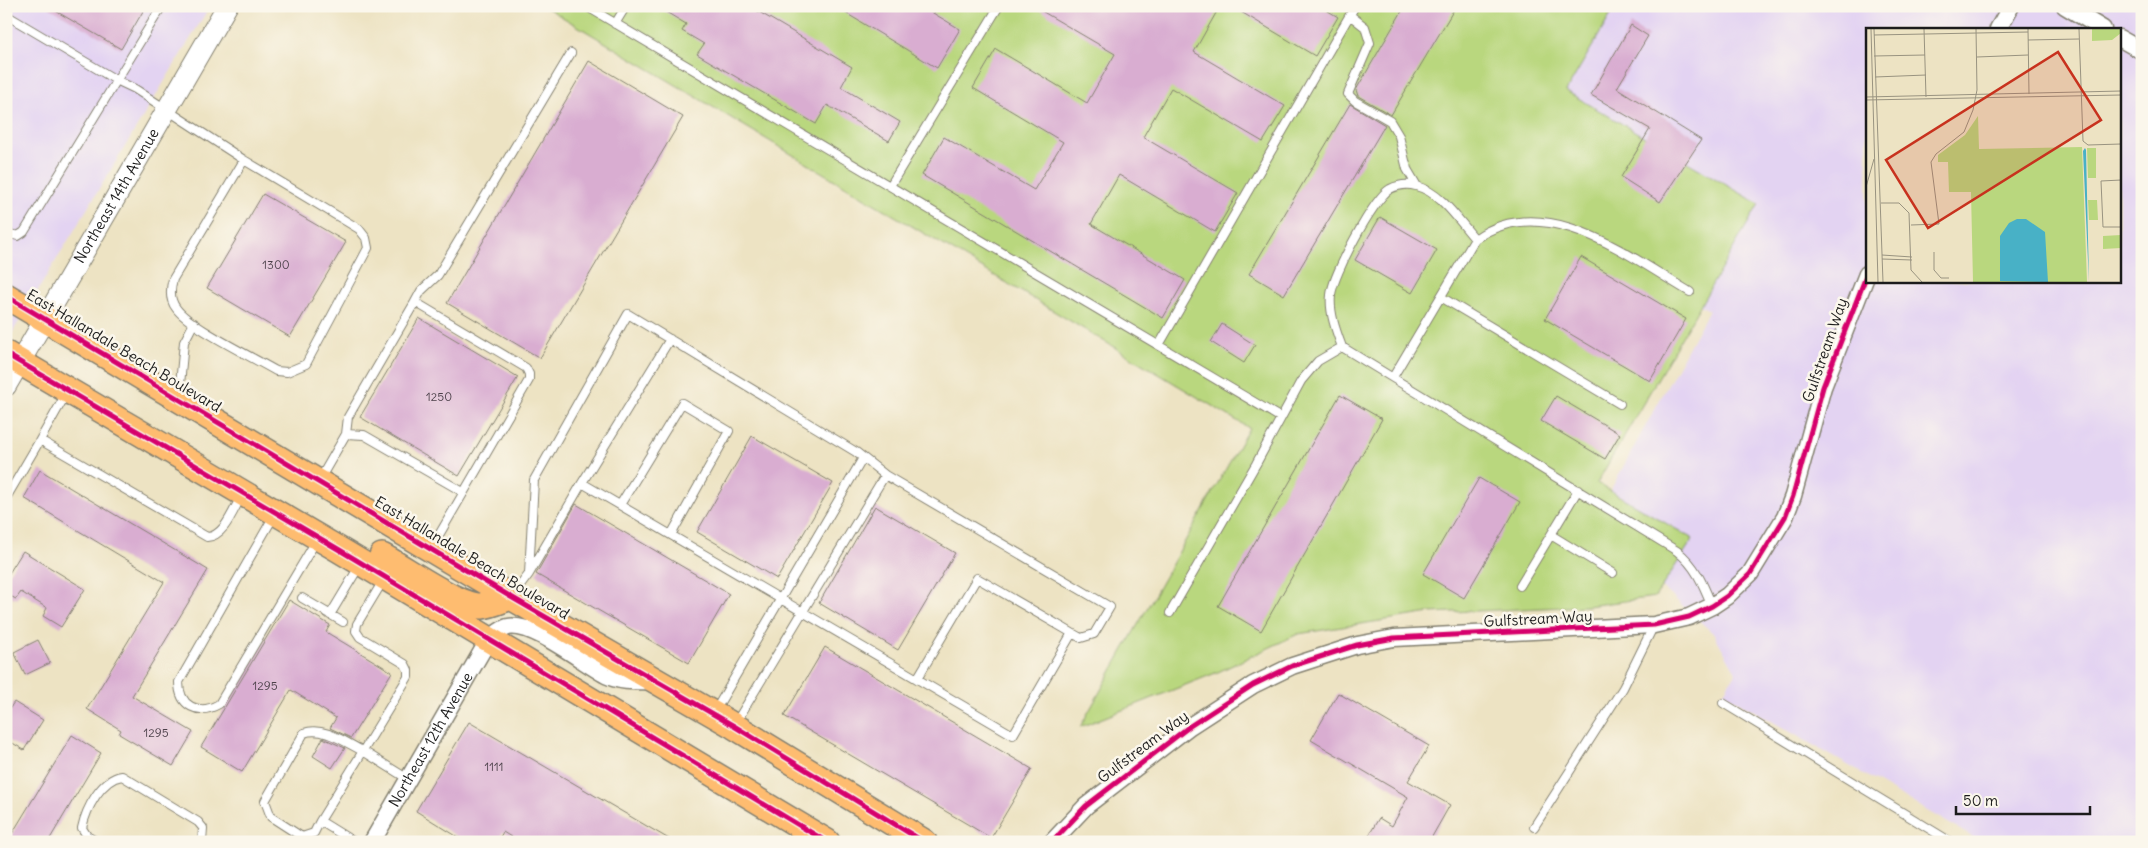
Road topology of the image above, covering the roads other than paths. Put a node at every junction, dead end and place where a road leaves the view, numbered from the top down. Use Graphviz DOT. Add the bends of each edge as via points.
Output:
graph roads {
  1 [pos="162,6"];
  2 [pos="228,6"];
  3 [pos="586,6"];
  4 [pos="626,6"];
  5 [pos="999,6"];
  6 [pos="1355,6"];
  7 [pos="2011,6"];
  8 [pos="2065,6"];
  9 [pos="6,14"];
  10 [pos="1351,16"];
  11 [pos="615,24"];
  12 [pos="1999,28"];
  13 [pos="2101,28"];
  14 [pos="2120,39"];
  15 [pos="2142,52"];
  16 [pos="571,54"];
  17 [pos="116,80"];
  18 [pos="167,109"];
  19 [pos="244,160"];
  20 [pos="890,186"];
  21 [pos="1417,186"];
  22 [pos="6,233"];
  23 [pos="1475,239"];
  24 [pos="1866,277"];
  25 [pos="1690,292"];
  26 [pos="6,296"];
  27 [pos="1441,297"];
  28 [pos="415,302"];
  29 [pos="45,318"];
  30 [pos="194,324"];
  31 [pos="670,339"];
  32 [pos="1159,345"];
  33 [pos="1342,347"];
  34 [pos="13,358"];
  35 [pos="1393,377"];
  36 [pos="6,386"];
  37 [pos="69,390"];
  38 [pos="179,399"];
  39 [pos="1620,404"];
  40 [pos="1281,418"];
  41 [pos="346,434"];
  42 [pos="40,440"];
  43 [pos="863,458"];
  44 [pos="885,476"];
  45 [pos="319,482"];
  46 [pos="582,482"];
  47 [pos="1578,490"];
  48 [pos="463,492"];
  49 [pos="243,493"];
  50 [pos="6,498"];
  51 [pos="620,505"];
  52 [pos="276,513"];
  53 [pos="671,534"];
  54 [pos="1551,535"];
  55 [pos="328,543"];
  56 [pos="430,548"];
  57 [pos="361,563"];
  58 [pos="1613,573"];
  59 [pos="529,574"];
  60 [pos="385,577"];
  61 [pos="1520,586"];
  62 [pos="511,597"];
  63 [pos="302,598"];
  64 [pos="781,598"];
  65 [pos="1712,606"];
  66 [pos="805,611"];
  67 [pos="1170,613"];
  68 [pos="330,615"];
  69 [pos="343,622"];
  70 [pos="1654,626"];
  71 [pos="1072,633"];
  72 [pos="489,639"];
  73 [pos="917,679"];
  74 [pos="662,684"];
  75 [pos="1723,703"];
  76 [pos="713,714"];
  77 [pos="734,726"];
  78 [pos="363,752"];
  79 [pos="408,779"];
  80 [pos="320,822"];
  81 [pos="1534,827"];
  82 [pos="96,842"];
  83 [pos="202,842"];
  84 [pos="354,842"];
  85 [pos="372,842"];
  86 [pos="827,842"];
  87 [pos="924,842"];
  88 [pos="1052,842"];
  89 [pos="1951,842"];
  1 -- 17 [label="lane"];
  2 -- 18 [label="street, Northeast 14th Avenue"];
  3 -- 11 [label="lane"];
  4 -- 11 [label="lane"];
  5 -- 20 [label="lane"];
  6 -- 10 [label="lane"];
  7 -- 12 [label="street"];
  8 -- 13 [label="street"];
  9 -- 17 [label="lane"];
  10 -- 21 [label="lane" via="1364,28 1370,43 1348,94 1390,121 1399,136 1407,169"];
  10 -- 32 [label="lane"];
  11 -- 20 [label="lane"];
  14 -- 15 [label="street"];
  16 -- 28 [label="lane" via="438,275"];
  17 -- 18 [label="lane"];
  17 -- 22 [label="lane" via="24,232 18,236"];
  18 -- 19 [label="lane"];
  18 -- 29 [label="street, Northeast 14th Avenue"];
  19 -- 30 [label="lane" via="170,288 175,307"];
  19 -- 30 [label="lane" via="359,229 368,248 306,364 297,369 276,371"];
  20 -- 32 [label="lane"];
  21 -- 23 [label="lane" via="1432,193"];
  21 -- 33 [label="lane" via="1403,185 1390,189 1378,200 1338,270 1330,295 1333,322"];
  23 -- 25 [label="lane" via="1488,230 1505,225 1532,222 1562,225 1593,235"];
  23 -- 27 [label="lane"];
  24 -- 65 [label="street, Gulfstream Way" via="1823,387 1793,496 1784,517 1750,574 1728,596"];
  26 -- 29 [label="main road, East Hallandale Beach Boulevard"];
  27 -- 35 [label="lane"];
  27 -- 39 [label="lane"];
  28 -- 41 [label="lane" via="348,417"];
  28 -- 48 [label="lane" via="526,368 529,374"];
  29 -- 34 [label="street, Northeast 14th Avenue"];
  29 -- 38 [label="main road, East Hallandale Beach Boulevard"];
  30 -- 38 [label="lane" via="184,342"];
  31 -- 43 [label="lane"];
  31 -- 46 [label="lane"];
  31 -- 59 [label="lane" via="628,314 534,480"];
  32 -- 40 [label="lane"];
  33 -- 35 [label="lane"];
  33 -- 40 [label="lane" via="1318,361 1302,381"];
  34 -- 36 [label="street, Northeast 14th Avenue"];
  34 -- 37 [label="main road"];
  35 -- 47 [label="lane"];
  37 -- 42 [label="lane"];
  37 -- 49 [label="main road"];
  38 -- 45 [label="main road, East Hallandale Beach Boulevard"];
  40 -- 67 [label="lane"];
  41 -- 45 [label="lane"];
  41 -- 48 [label="lane" via="364,435"];
  42 -- 49 [label="lane" via="207,537 220,532"];
  42 -- 50 [label="lane"];
  43 -- 44 [label="lane"];
  43 -- 64 [label="lane"];
  44 -- 66 [label="lane"];
  44 -- 71 [label="lane" via="1110,607 1094,634 1081,638"];
  45 -- 56 [label="main road, East Hallandale Beach Boulevard"];
  46 -- 51 [label="lane"];
  46 -- 59 [label="lane"];
  47 -- 54 [label="lane"];
  47 -- 65 [label="lane" via="1691,562"];
  48 -- 56 [label="lane"];
  49 -- 52 [label="main road"];
  51 -- 53 [label="lane"];
  51 -- 53 [label="lane" via="682,402 729,431"];
  52 -- 55 [label="main road"];
  52 -- 55 [label="lane" via="179,682 182,699 190,706 210,710 220,704"];
  53 -- 64 [label="lane"];
  54 -- 58 [label="lane"];
  54 -- 61 [label="lane"];
  55 -- 57 [label="main road"];
  55 -- 62 [label="main road" via="377,553 448,594 480,606"];
  56 -- 62 [label="main road, East Hallandale Beach Boulevard"];
  57 -- 60 [label="main road"];
  57 -- 68 [label="lane"];
  59 -- 62 [label="lane"];
  60 -- 72 [label="main road"];
  60 -- 78 [label="lane" via="356,631 405,664 408,676"];
  62 -- 74 [label="main road, East Hallandale Beach Boulevard"];
  63 -- 68 [label="lane"];
  64 -- 66 [label="lane"];
  64 -- 76 [label="lane"];
  65 -- 70 [label="street, Gulfstream Way" via="1689,617"];
  66 -- 73 [label="lane"];
  66 -- 77 [label="lane"];
  68 -- 69 [label="lane"];
  70 -- 81 [label="lane" via="1623,688"];
  70 -- 88 [label="street, Gulfstream Way" via="1394,638 1357,645 1292,666 1253,685 1190,726 1086,806"];
  71 -- 73 [label="lane" via="977,578"];
  71 -- 73 [label="lane" via="1013,734"];
  72 -- 74 [label="street" via="508,627 527,630 608,676 622,681"];
  72 -- 79 [label="street, Northeast 12th Avenue"];
  72 -- 86 [label="main road"];
  74 -- 76 [label="main road, East Hallandale Beach Boulevard"];
  75 -- 89 [label="lane"];
  76 -- 77 [label="main road, East Hallandale Beach Boulevard"];
  77 -- 87 [label="main road, East Hallandale Beach Boulevard"];
  78 -- 79 [label="lane"];
  78 -- 80 [label="lane"];
  78 -- 80 [label="lane" via="323,732 313,730 304,733 265,801 266,808 276,822 302,837 314,833"];
  79 -- 85 [label="street, Northeast 12th Avenue"];
  80 -- 84 [label="lane"];
  82 -- 83 [label="lane" via="82,828 84,818 108,781 122,776 198,822 203,828"];
}
